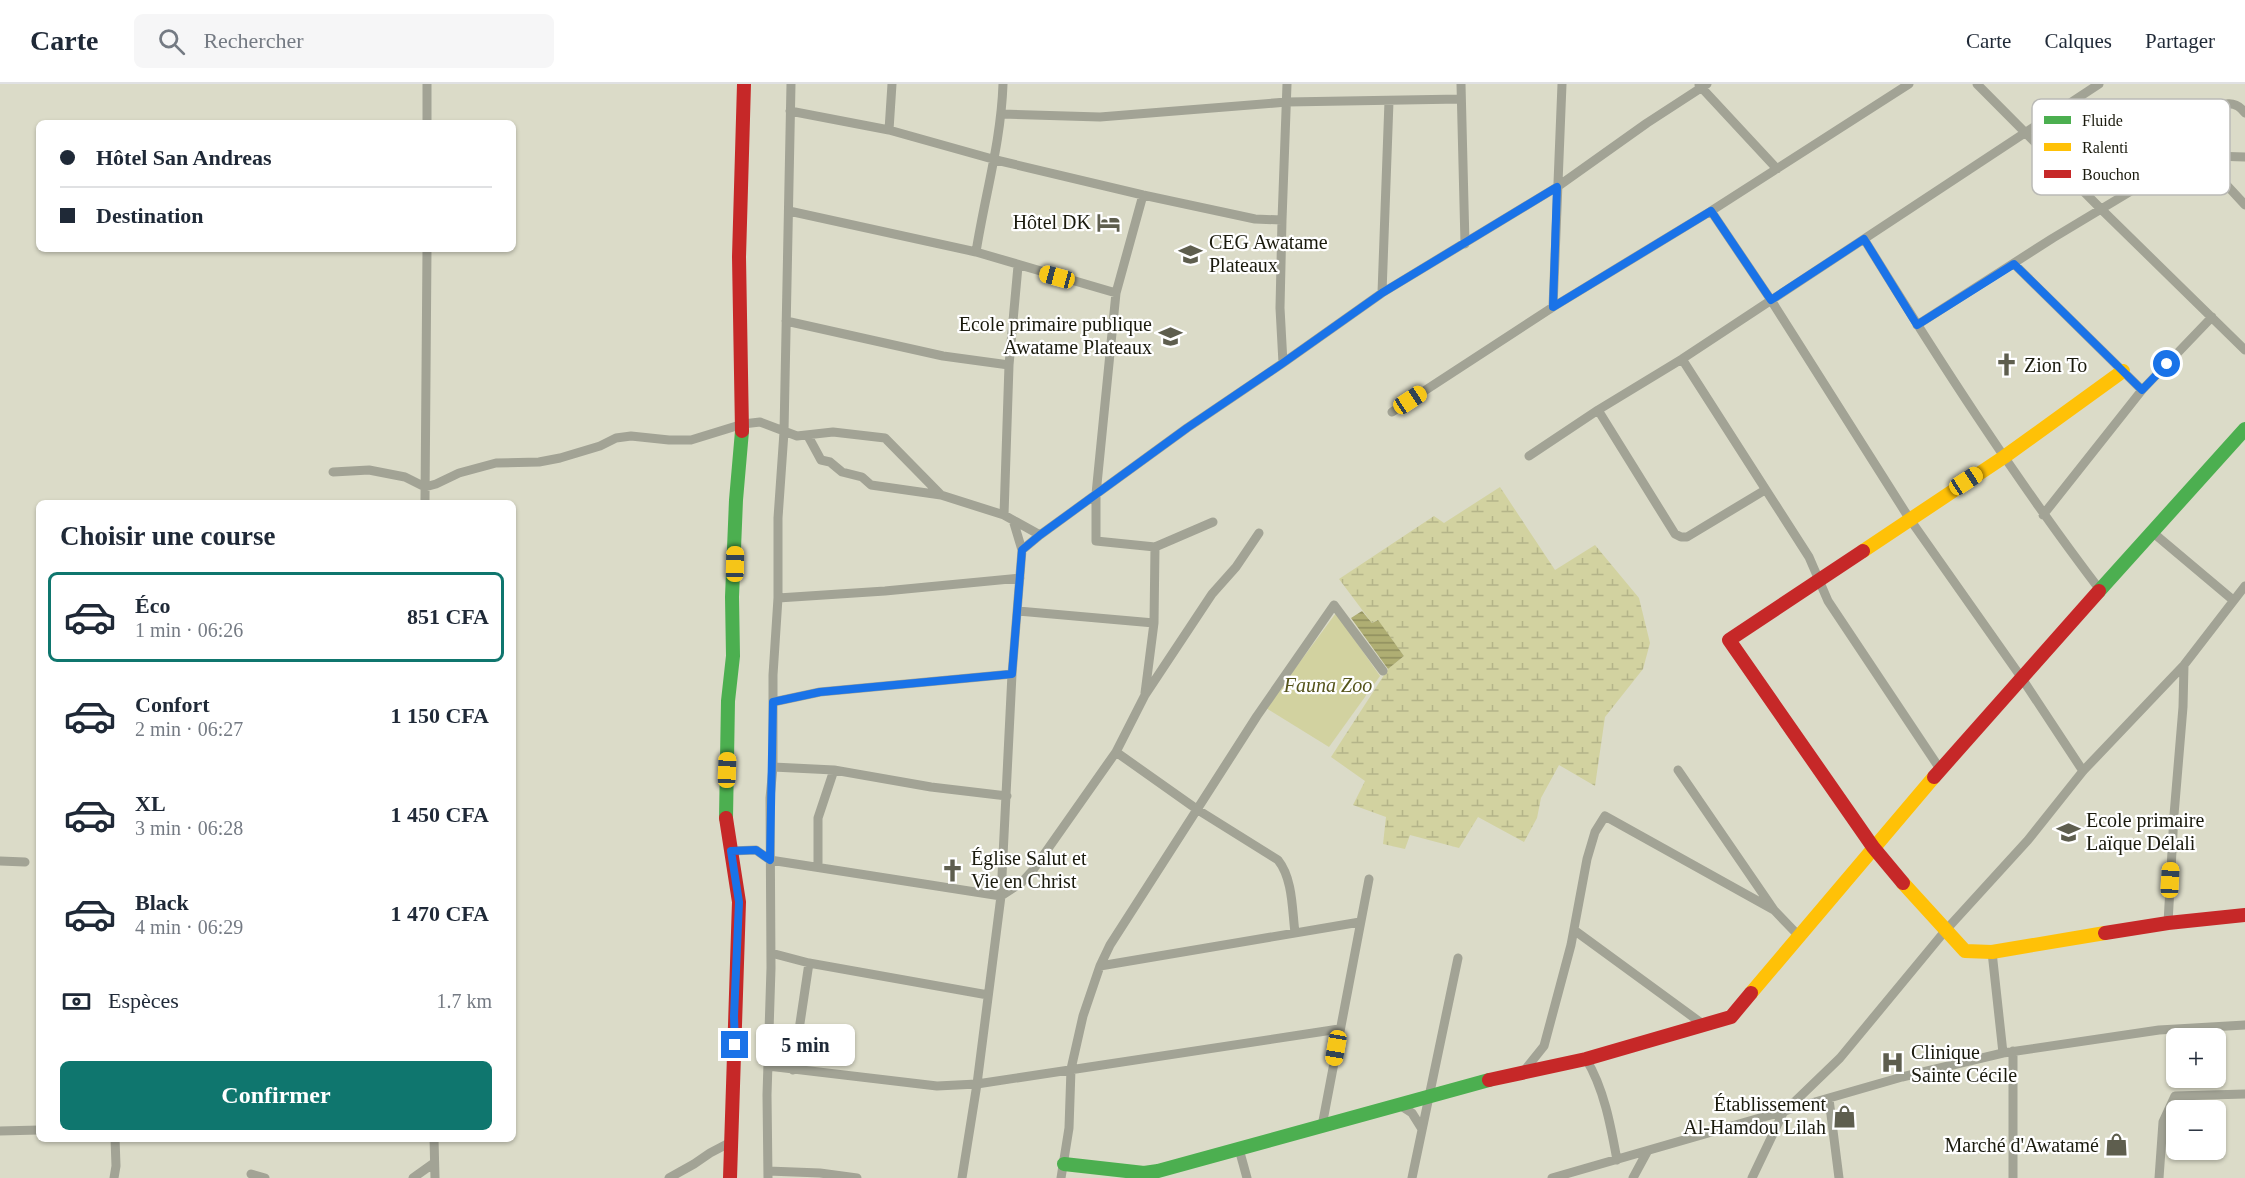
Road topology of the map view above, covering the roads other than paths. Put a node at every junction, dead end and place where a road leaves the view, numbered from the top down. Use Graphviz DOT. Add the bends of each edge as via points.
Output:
graph roads {
  1 [pos="427,84"];
  2 [pos="744,84"];
  3 [pos="790,84"];
  4 [pos="892,84"];
  5 [pos="1003,84"];
  6 [pos="1287,84"];
  7 [pos="1461,84"];
  8 [pos="1562,84"];
  9 [pos="1909,84"];
  10 [pos="1977,84"];
  11 [pos="2099,84"];
  12 [pos="1702,85"];
  13 [pos="1461,99"];
  14 [pos="2076,99"];
  15 [pos="1389,101"];
  16 [pos="1287,102"];
  17 [pos="2230,103"];
  18 [pos="790,111"];
  19 [pos="2245,113"];
  20 [pos="1002,114"];
  21 [pos="427,120"];
  22 [pos="2032,128"];
  23 [pos="889,130"];
  24 [pos="2025,133"];
  25 [pos="2032,140"];
  26 [pos="2230,157"];
  27 [pos="2245,157"];
  28 [pos="996,160"];
  29 [pos="1777,169"];
  30 [pos="1557,187"];
  31 [pos="2230,189"];
  32 [pos="1143,195"];
  33 [pos="2087,195"];
  34 [pos="2124,195"];
  35 [pos="2245,205"];
  36 [pos="2101,209"];
  37 [pos="789,211"];
  38 [pos="1711,211"];
  39 [pos="1282,219"];
  40 [pos="1864,239"];
  41 [pos="1465,244"];
  42 [pos="427,252"];
  43 [pos="976,252"];
  44 [pos="2014,264"];
  45 [pos="1017,266"];
  46 [pos="1116,293"];
  47 [pos="1382,293"];
  48 [pos="1771,300"];
  49 [pos="1553,307"];
  50 [pos="2212,317"];
  51 [pos="786,321"];
  52 [pos="1917,325"];
  53 [pos="2245,350"];
  54 [pos="1682,359"];
  55 [pos="1283,363"];
  56 [pos="1009,365"];
  57 [pos="2123,371"];
  58 [pos="2142,390"];
  59 [pos="1598,411"];
  60 [pos="1392,412"];
  61 [pos="743,424"];
  62 [pos="2245,429"];
  63 [pos="784,432"];
  64 [pos="808,436"];
  65 [pos="1528,456"];
  66 [pos="2004,457"];
  67 [pos="333,472"];
  68 [pos="425,487"];
  69 [pos="1765,490"];
  70 [pos="1096,494"];
  71 [pos="941,495"];
  72 [pos="425,500"];
  73 [pos="2043,515"];
  74 [pos="1009,517"];
  75 [pos="1909,518"];
  76 [pos="1213,522"];
  77 [pos="2151,531"];
  78 [pos="1259,533"];
  79 [pos="1040,535"];
  80 [pos="1155,547"];
  81 [pos="1022,550"];
  82 [pos="1020,578"];
  83 [pos="1818,579"];
  84 [pos="2245,586"];
  85 [pos="2100,590"];
  86 [pos="778,598"];
  87 [pos="2233,600"];
  88 [pos="1018,611"];
  89 [pos="1154,623"];
  90 [pos="2184,665"];
  91 [pos="1383,671"];
  92 [pos="1012,674"];
  93 [pos="2021,677"];
  94 [pos="1145,695"];
  95 [pos="773,702"];
  96 [pos="1116,752"];
  97 [pos="773,767"];
  98 [pos="1940,769"];
  99 [pos="834,770"];
  100 [pos="1678,770"];
  101 [pos="2083,771"];
  102 [pos="1007,796"];
  103 [pos="1198,810"];
  104 [pos="1873,847"];
  105 [pos="731,851"];
  106 [pos="770,860"];
  107 [pos="0,861"];
  108 [pos="25,862"];
  109 [pos="818,867"];
  110 [pos="1369,879"];
  111 [pos="1001,896"];
  112 [pos="1774,910"];
  113 [pos="2245,915"];
  114 [pos="1360,922"];
  115 [pos="2168,923"];
  116 [pos="1574,930"];
  117 [pos="1945,931"];
  118 [pos="1295,933"];
  119 [pos="1798,935"];
  120 [pos="1992,952"];
  121 [pos="771,953"];
  122 [pos="1458,958"];
  123 [pos="809,963"];
  124 [pos="1100,966"];
  125 [pos="988,994"];
  126 [pos="1704,1025"];
  127 [pos="2245,1025"];
  128 [pos="1339,1029"];
  129 [pos="2013,1052"];
  130 [pos="2002,1053"];
  131 [pos="1586,1059"];
  132 [pos="768,1066"];
  133 [pos="1071,1069"];
  134 [pos="793,1070"];
  135 [pos="1524,1071"];
  136 [pos="977,1084"];
  137 [pos="2245,1094"];
  138 [pos="1428,1096"];
  139 [pos="1829,1099"];
  140 [pos="1398,1104"];
  141 [pos="1783,1113"];
  142 [pos="1322,1126"];
  143 [pos="1422,1129"];
  144 [pos="36,1130"];
  145 [pos="0,1131"];
  146 [pos="115,1142"];
  147 [pos="434,1142"];
  148 [pos="731,1143"];
  149 [pos="1239,1149"];
  150 [pos="1647,1152"];
  151 [pos="1617,1160"];
  152 [pos="434,1163"];
  153 [pos="1063,1171"];
  154 [pos="251,1174"];
  155 [pos="768,1174"];
  156 [pos="114,1178"];
  157 [pos="265,1178"];
  158 [pos="413,1178"];
  159 [pos="435,1178"];
  160 [pos="669,1178"];
  161 [pos="730,1178"];
  162 [pos="857,1178"];
  163 [pos="962,1178"];
  164 [pos="1247,1178"];
  165 [pos="1412,1178"];
  166 [pos="1552,1178"];
  167 [pos="1633,1178"];
  168 [pos="1752,1178"];
  169 [pos="1839,1178"];
  170 [pos="2013,1178"];
  171 [pos="2159,1178"];
  1 -- 21 [label="street"];
  2 -- 61 [label="street" via="739,246"];
  3 -- 18 [label="street"];
  4 -- 23 [label="street"];
  5 -- 20 [label="street"];
  6 -- 16 [label="street"];
  7 -- 13 [label="street"];
  8 -- 30 [label="street"];
  9 -- 29 [label="street"];
  10 -- 24 [label="street"];
  11 -- 14 [label="street"];
  12 -- 29 [label="street"];
  12 -- 30 [label="street"];
  13 -- 15 [label="street"];
  13 -- 41 [label="street"];
  15 -- 16 [label="street"];
  15 -- 47 [label="street"];
  16 -- 20 [label="street" via="1122,116"];
  16 -- 39 [label="street"];
  17 -- 19 [label="street"];
  18 -- 23 [label="street"];
  18 -- 37 [label="street"];
  20 -- 28 [label="street"];
  22 -- 24 [label="street"];
  23 -- 28 [label="street"];
  24 -- 25 [label="street"];
  24 -- 40 [label="street"];
  26 -- 27 [label="street"];
  28 -- 32 [label="street"];
  28 -- 43 [label="street" via="982,209"];
  29 -- 38 [label="street"];
  30 -- 41 [label="street"];
  30 -- 49 [label="street"];
  31 -- 35 [label="street"];
  32 -- 39 [label="street" via="1255,219"];
  32 -- 46 [label="street"];
  33 -- 36 [label="street"];
  34 -- 36 [label="street"];
  36 -- 44 [label="street"];
  36 -- 50 [label="street"];
  37 -- 43 [label="street"];
  37 -- 51 [label="street"];
  38 -- 48 [label="street"];
  38 -- 49 [label="street"];
  39 -- 55 [label="street"];
  40 -- 48 [label="street"];
  40 -- 52 [label="street"];
  41 -- 47 [label="street"];
  42 -- 68 [label="street"];
  43 -- 45 [label="street"];
  44 -- 52 [label="street"];
  44 -- 57 [label="street"];
  45 -- 46 [label="street"];
  45 -- 56 [label="street"];
  46 -- 70 [label="street"];
  47 -- 55 [label="street"];
  48 -- 54 [label="street"];
  48 -- 75 [label="street"];
  49 -- 60 [label="street"];
  50 -- 53 [label="street"];
  50 -- 58 [label="street"];
  51 -- 56 [label="street" via="943,356"];
  51 -- 63 [label="street"];
  52 -- 66 [label="street"];
  54 -- 59 [label="street"];
  54 -- 69 [label="street"];
  55 -- 70 [label="street"];
  56 -- 74 [label="street"];
  57 -- 58 [label="street"];
  57 -- 66 [label="street"];
  58 -- 73 [label="street"];
  59 -- 65 [label="street"];
  59 -- 69 [label="street" via="1675,534 1681,537 1688,537"];
  61 -- 63 [label="street" via="760,422"];
  61 -- 68 [label="street" via="691,440 616,438 560,458 496,463"];
  61 -- 105 [label="street" via="728,701 725,811"];
  62 -- 77 [label="street"];
  63 -- 64 [label="street"];
  63 -- 86 [label="street"];
  64 -- 71 [label="street" via="821,460 842,472 862,477 871,485"];
  64 -- 71 [label="street" via="833,432 885,438"];
  66 -- 73 [label="street"];
  66 -- 75 [label="street"];
  67 -- 68 [label="street" via="369,470 405,477"];
  68 -- 72 [label="street"];
  69 -- 83 [label="street" via="1809,557"];
  70 -- 79 [label="street"];
  70 -- 80 [label="street" via="1096,541"];
  71 -- 74 [label="street"];
  73 -- 85 [label="street"];
  74 -- 79 [label="street"];
  74 -- 81 [label="street"];
  75 -- 83 [label="street"];
  75 -- 93 [label="street"];
  76 -- 80 [label="street"];
  77 -- 85 [label="street"];
  77 -- 87 [label="street"];
  78 -- 94 [label="street" via="1212,594"];
  79 -- 81 [label="street"];
  80 -- 89 [label="street"];
  81 -- 82 [label="street"];
  82 -- 86 [label="street"];
  82 -- 88 [label="street"];
  83 -- 98 [label="street" via="1828,602"];
  83 -- 104 [label="street" via="1729,640"];
  84 -- 87 [label="street"];
  85 -- 93 [label="street"];
  86 -- 95 [label="street"];
  87 -- 90 [label="street"];
  88 -- 89 [label="street"];
  88 -- 92 [label="street"];
  89 -- 94 [label="street"];
  90 -- 101 [label="street"];
  90 -- 115 [label="street"];
  91 -- 103 [label="street" via="1334,605"];
  92 -- 95 [label="street" via="820,692"];
  92 -- 102 [label="street"];
  93 -- 98 [label="street"];
  93 -- 101 [label="street"];
  94 -- 96 [label="street"];
  95 -- 97 [label="street"];
  96 -- 103 [label="street"];
  96 -- 111 [label="street" via="1033,870 1022,883"];
  97 -- 99 [label="street"];
  97 -- 106 [label="street"];
  98 -- 104 [label="street"];
  99 -- 102 [label="street"];
  99 -- 109 [label="street" via="818,818"];
  100 -- 112 [label="street"];
  101 -- 117 [label="street" via="2028,840"];
  102 -- 111 [label="street"];
  103 -- 118 [label="street" via="1278,860 1288,881"];
  103 -- 124 [label="street" via="1121,925"];
  104 -- 117 [label="street"];
  104 -- 119 [label="street"];
  105 -- 106 [label="street" via="756,850"];
  105 -- 148 [label="street" via="739,902"];
  106 -- 109 [label="street"];
  106 -- 121 [label="street"];
  107 -- 108 [label="street"];
  109 -- 111 [label="street"];
  110 -- 114 [label="street"];
  111 -- 125 [label="street"];
  112 -- 116 [label="street" via="1605,816 1592,841"];
  112 -- 119 [label="street"];
  113 -- 115 [label="street"];
  114 -- 118 [label="street"];
  114 -- 128 [label="street"];
  115 -- 120 [label="street"];
  116 -- 126 [label="street"];
  116 -- 135 [label="street" via="1544,1046"];
  117 -- 120 [label="street" via="1965,951"];
  117 -- 141 [label="street" via="1840,1058"];
  118 -- 124 [label="street"];
  119 -- 126 [label="street" via="1731,1017"];
  120 -- 130 [label="street"];
  121 -- 123 [label="street"];
  121 -- 132 [label="street"];
  122 -- 138 [label="street"];
  123 -- 125 [label="street"];
  123 -- 134 [label="street"];
  124 -- 133 [label="street"];
  125 -- 136 [label="street"];
  126 -- 131 [label="street"];
  127 -- 129 [label="street" via="2159,1030"];
  128 -- 133 [label="street"];
  128 -- 142 [label="street"];
  129 -- 130 [label="street"];
  129 -- 170 [label="street"];
  130 -- 139 [label="street"];
  131 -- 135 [label="street"];
  131 -- 151 [label="street" via="1595,1073"];
  132 -- 134 [label="street"];
  132 -- 155 [label="street"];
  133 -- 136 [label="street"];
  133 -- 153 [label="street"];
  134 -- 136 [label="street" via="937,1086"];
  135 -- 138 [label="street"];
  136 -- 163 [label="street"];
  137 -- 171 [label="street" via="2175,1096 2163,1122"];
  138 -- 140 [label="street"];
  138 -- 143 [label="street"];
  139 -- 141 [label="street"];
  139 -- 169 [label="street"];
  140 -- 142 [label="street"];
  140 -- 143 [label="street" via="1412,1113"];
  141 -- 150 [label="street"];
  141 -- 168 [label="street"];
  142 -- 149 [label="street"];
  143 -- 165 [label="street"];
  144 -- 145 [label="street"];
  146 -- 156 [label="street"];
  147 -- 152 [label="street"];
  148 -- 160 [label="street"];
  148 -- 161 [label="street"];
  149 -- 153 [label="street" via="1144,1173"];
  149 -- 164 [label="street"];
  150 -- 151 [label="street"];
  150 -- 167 [label="street"];
  151 -- 166 [label="street"];
  152 -- 158 [label="street"];
  152 -- 159 [label="street"];
  154 -- 157 [label="street"];
  155 -- 162 [label="street" via="820,1173"];
}
